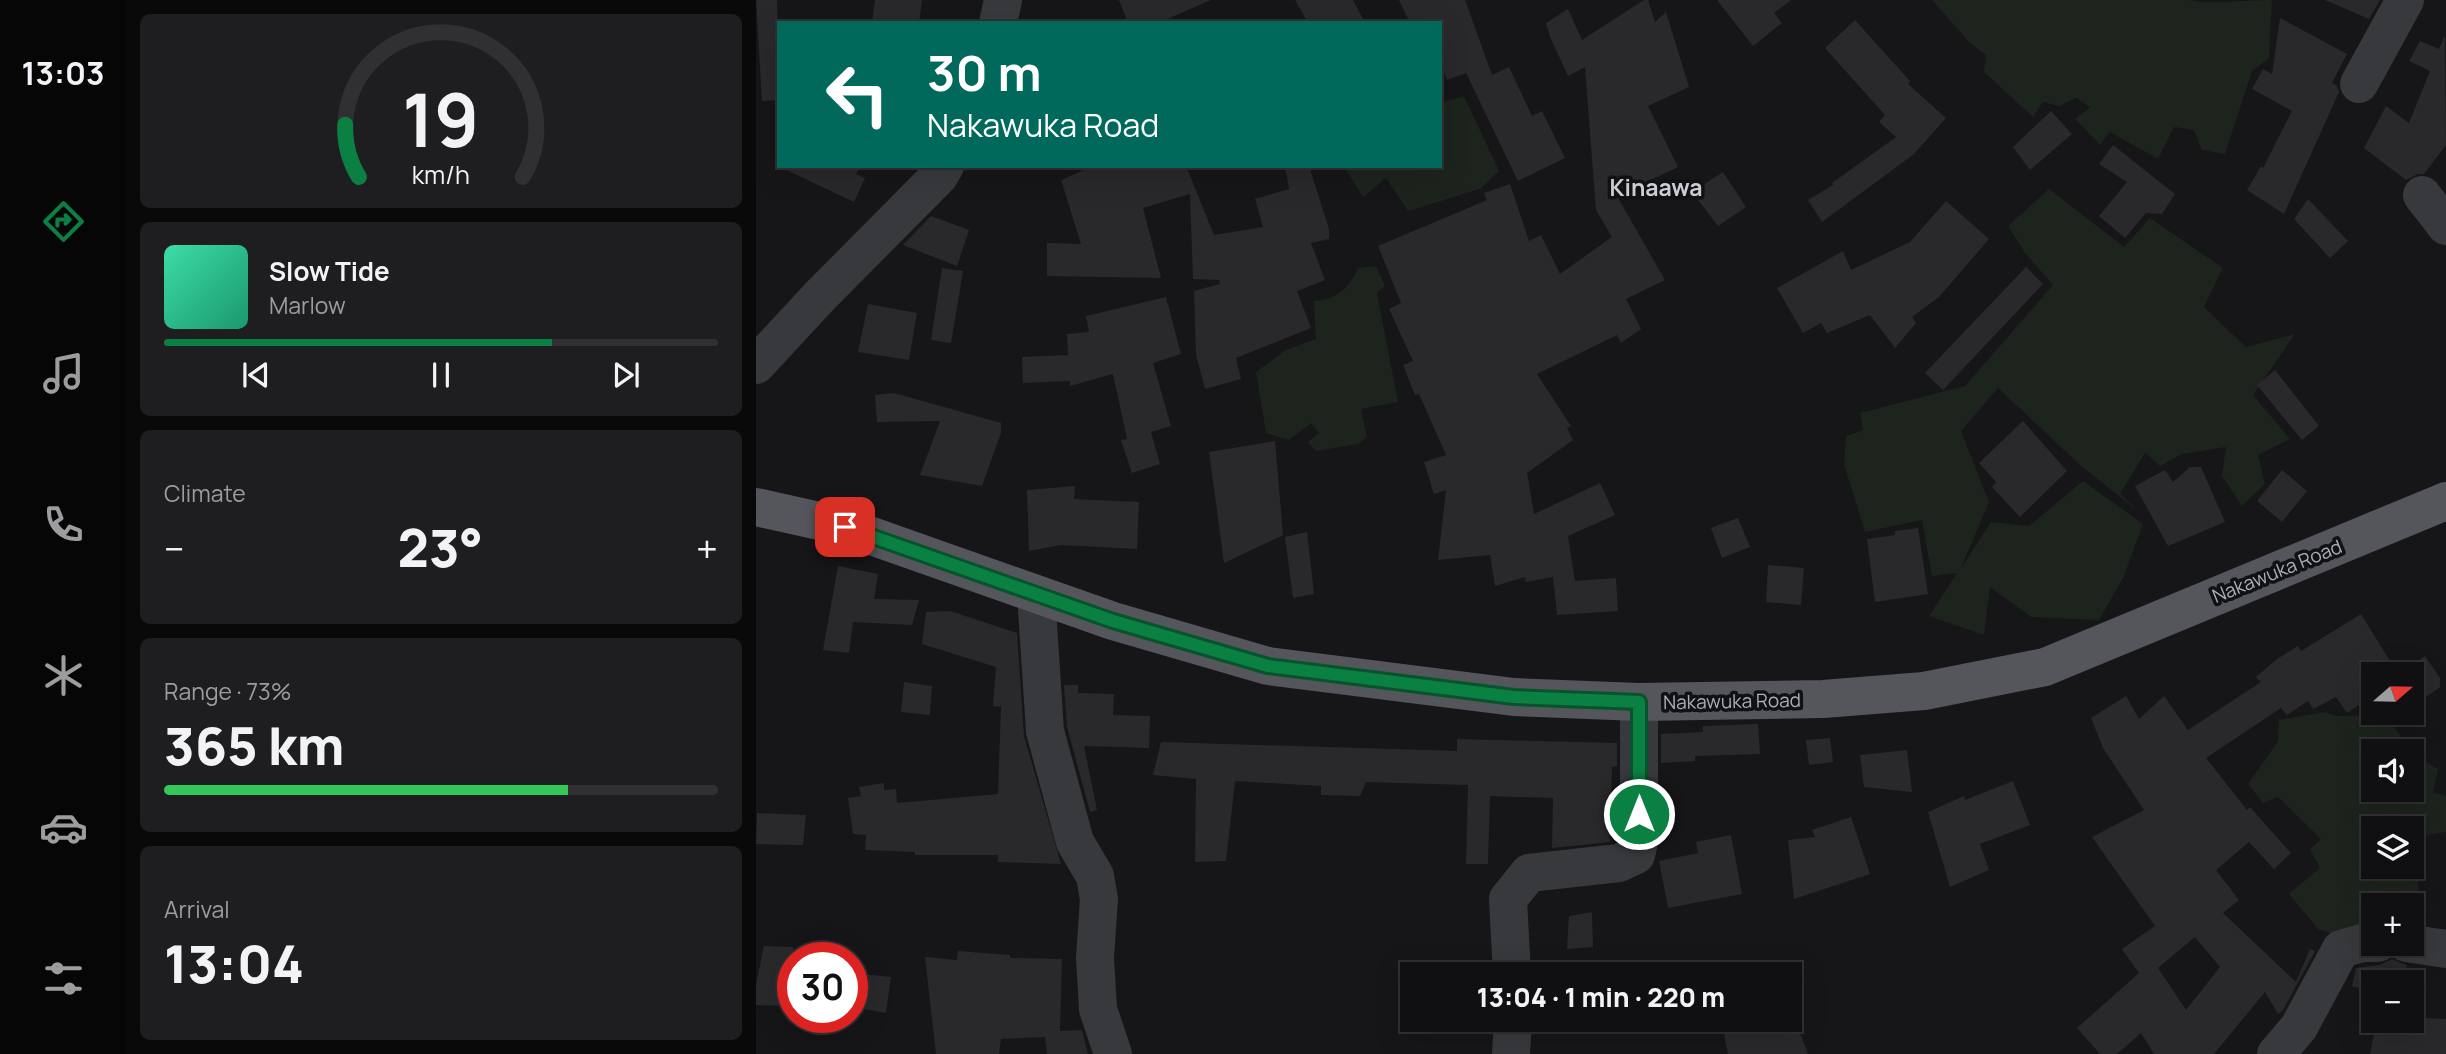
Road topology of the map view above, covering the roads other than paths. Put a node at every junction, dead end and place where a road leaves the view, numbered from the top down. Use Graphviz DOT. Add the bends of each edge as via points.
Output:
graph roads {
  1 [pos="1003,0"];
  2 [pos="2405,0"];
  3 [pos="998,21"];
  4 [pos="2359,83"];
  5 [pos="944,168"];
  6 [pos="2422,195"];
  7 [pos="2446,226"];
  8 [pos="756,365"];
  9 [pos="2446,501"];
  10 [pos="756,507"];
  11 [pos="1036,594"];
  12 [pos="1639,702"];
  13 [pos="2361,943"];
  14 [pos="2424,946"];
  15 [pos="2446,949"];
  16 [pos="1511,962"];
  17 [pos="1512,1032"];
  18 [pos="1113,1054"];
  19 [pos="1511,1054"];
  20 [pos="2276,1054"];
  1 -- 3 [label="street"];
  2 -- 4 [label="street"];
  5 -- 8 [label="street"];
  6 -- 7 [label="street"];
  9 -- 12 [label="main road, Nakawuka Road" via="2045,667 1924,691 1823,699"];
  10 -- 11 [label="main road, Nakawuka Road" via="845,527"];
  11 -- 12 [label="main road, Nakawuka Road" via="1268,666 1514,697"];
  11 -- 18 [label="street" via="1045,730 1076,842 1095,876 1099,899 1097,1009"];
  12 -- 16 [label="street" via="1636,855 1619,863 1530,873 1508,899"];
  13 -- 20 [label="street" via="2342,949 2299,1027"];
  14 -- 15 [label="street"];
  17 -- 19 [label="street"];
}
